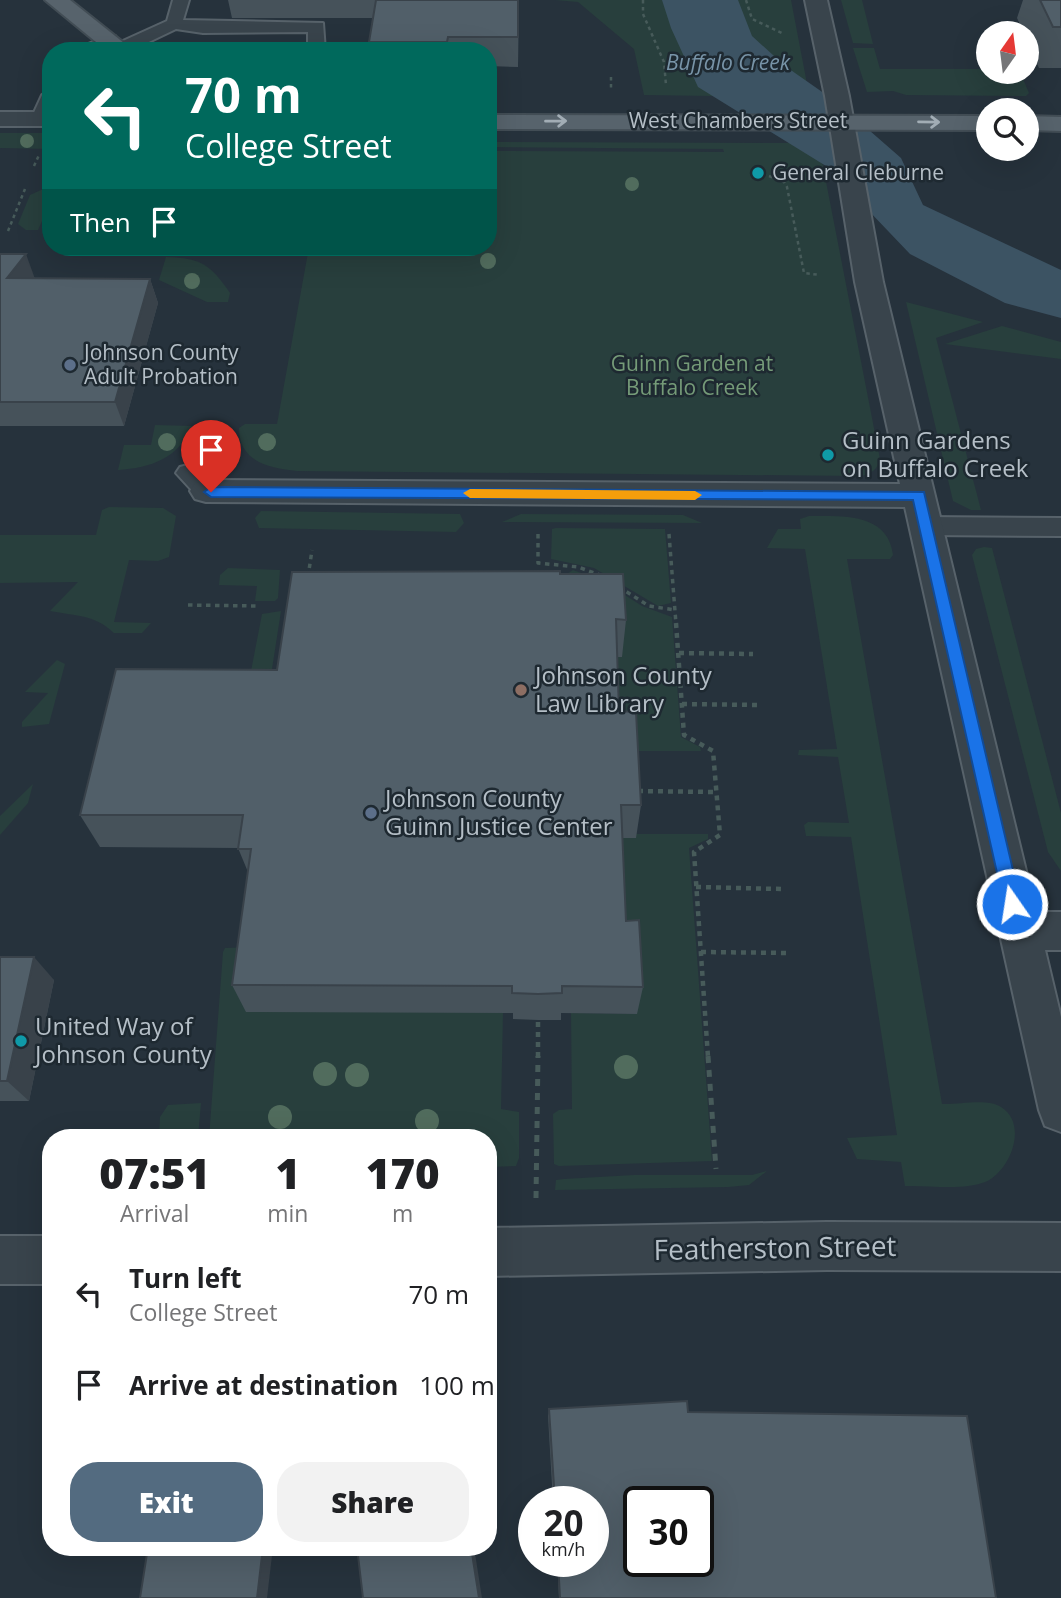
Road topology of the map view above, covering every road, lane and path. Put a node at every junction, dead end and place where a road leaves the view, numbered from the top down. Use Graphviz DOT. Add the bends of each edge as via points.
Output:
graph roads {
  1 [pos="56,0"];
  2 [pos="181,0"];
  3 [pos="643,0"];
  4 [pos="746,0"];
  5 [pos="816,0"];
  6 [pos="174,24"];
  7 [pos="785,35"];
  8 [pos="111,42"];
  9 [pos="129,42"];
  10 [pos="316,42"];
  11 [pos="666,86"];
  12 [pos="839,109"];
  13 [pos="0,118"];
  14 [pos="42,119"];
  15 [pos="497,122"];
  16 [pos="976,123"];
  17 [pos="1039,123"];
  18 [pos="1061,124"];
  19 [pos="769,176"];
  20 [pos="25,189"];
  21 [pos="8,231"];
  22 [pos="820,275"];
  23 [pos="197,482"];
  24 [pos="922,511"];
  25 [pos="538,525"];
  26 [pos="669,526"];
  27 [pos="1061,527"];
  28 [pos="312,550"];
  29 [pos="606,578"];
  30 [pos="614,583"];
  31 [pos="306,588"];
  32 [pos="188,605"];
  33 [pos="257,606"];
  34 [pos="675,610"];
  35 [pos="679,653"];
  36 [pos="753,654"];
  37 [pos="682,704"];
  38 [pos="760,705"];
  39 [pos="634,791"];
  40 [pos="716,792"];
  41 [pos="696,887"];
  42 [pos="782,889"];
  43 [pos="1061,930"];
  44 [pos="1018,931"];
  45 [pos="701,952"];
  46 [pos="790,953"];
  47 [pos="538,1020"];
  48 [pos="1061,1110"];
  49 [pos="716,1169"];
  50 [pos="1061,1247"];
  51 [pos="535,1251"];
  52 [pos="497,1252"];
  53 [pos="0,1260"];
  54 [pos="42,1260"];
  1 -- 8 [label="main road"];
  2 -- 6 [label="lane"];
  3 -- 11 [label="path" via="643,14 664,62"];
  4 -- 7 [label="path" via="752,19"];
  5 -- 12 [label="street"];
  6 -- 9 [label="lane"];
  6 -- 10 [label="lane" via="317,27"];
  15 -- 12 [label="main road, West Chambers Street, one-way" via="681,121"];
  12 -- 16 [label="main road, West Chambers Street, one-way" via="869,122"];
  12 -- 24 [label="street" via="869,282"];
  13 -- 14 [label="street"];
  17 -- 18 [label="main road"];
  19 -- 22 [label="path" via="787,187 804,273"];
  20 -- 21 [label="path"];
  23 -- 24 [label="street"];
  24 -- 27 [label="lane"];
  24 -- 44 [label="street"];
  25 -- 29 [label="path" via="538,566 578,567"];
  26 -- 34 [label="path"];
  28 -- 31 [label="path"];
  30 -- 34 [label="path" via="649,606"];
  32 -- 33 [label="path"];
  34 -- 35 [label="path"];
  35 -- 36 [label="path"];
  35 -- 37 [label="path"];
  37 -- 38 [label="path"];
  37 -- 40 [label="path" via="684,735 713,751"];
  39 -- 40 [label="path"];
  40 -- 41 [label="path" via="720,835 694,852"];
  41 -- 42 [label="path"];
  41 -- 45 [label="path"];
  43 -- 44 [label="street"];
  44 -- 48 [label="street"];
  45 -- 46 [label="path"];
  45 -- 49 [label="path"];
  47 -- 51 [label="path"];
  50 -- 51 [label="street, Featherston Street"];
  51 -- 52 [label="street, Featherston Street"];
  53 -- 54 [label="street"];
}
